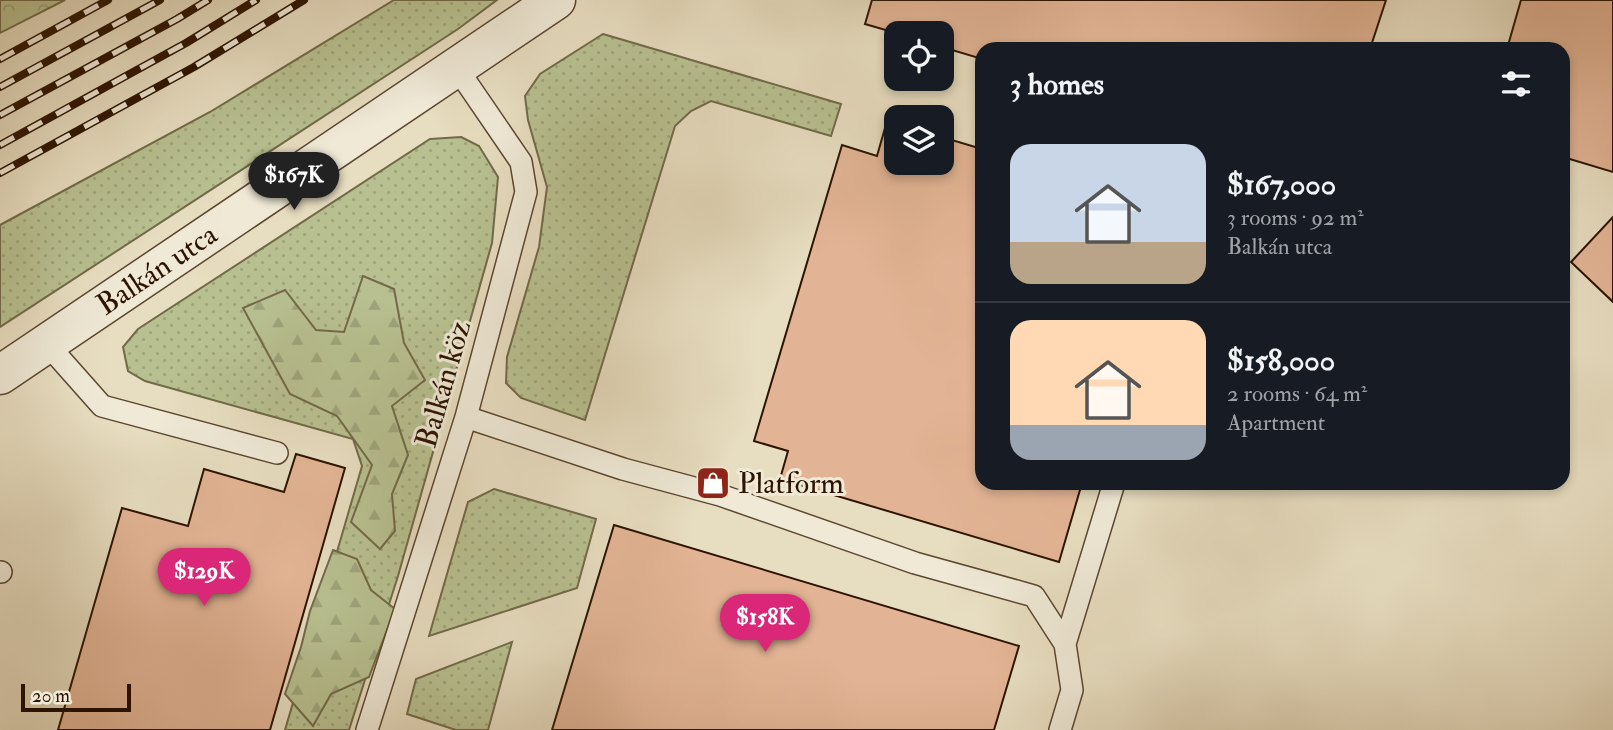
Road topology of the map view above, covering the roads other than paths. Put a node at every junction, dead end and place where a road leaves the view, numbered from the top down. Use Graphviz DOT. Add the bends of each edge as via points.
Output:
graph roads {
  1 [pos="556,0"];
  2 [pos="456,66"];
  3 [pos="47,344"];
  4 [pos="0,375"];
  5 [pos="466,417"];
  6 [pos="276,453"];
  7 [pos="1112,490"];
  8 [pos="1065,644"];
  9 [pos="367,730"];
  10 [pos="1060,730"];
  1 -- 2 [label="street, Balkán utca"];
  2 -- 3 [label="street, Balkán utca"];
  2 -- 5 [label="lane, Balkán köz" via="521,162 526,192"];
  3 -- 4 [label="street, Balkán utca"];
  3 -- 6 [label="lane" via="102,406"];
  5 -- 8 [label="lane" via="623,469 720,495 915,563 1034,596"];
  5 -- 9 [label="lane, Balkán köz"];
  7 -- 8 [label="lane"];
  8 -- 10 [label="lane" via="1072,690"];
}
